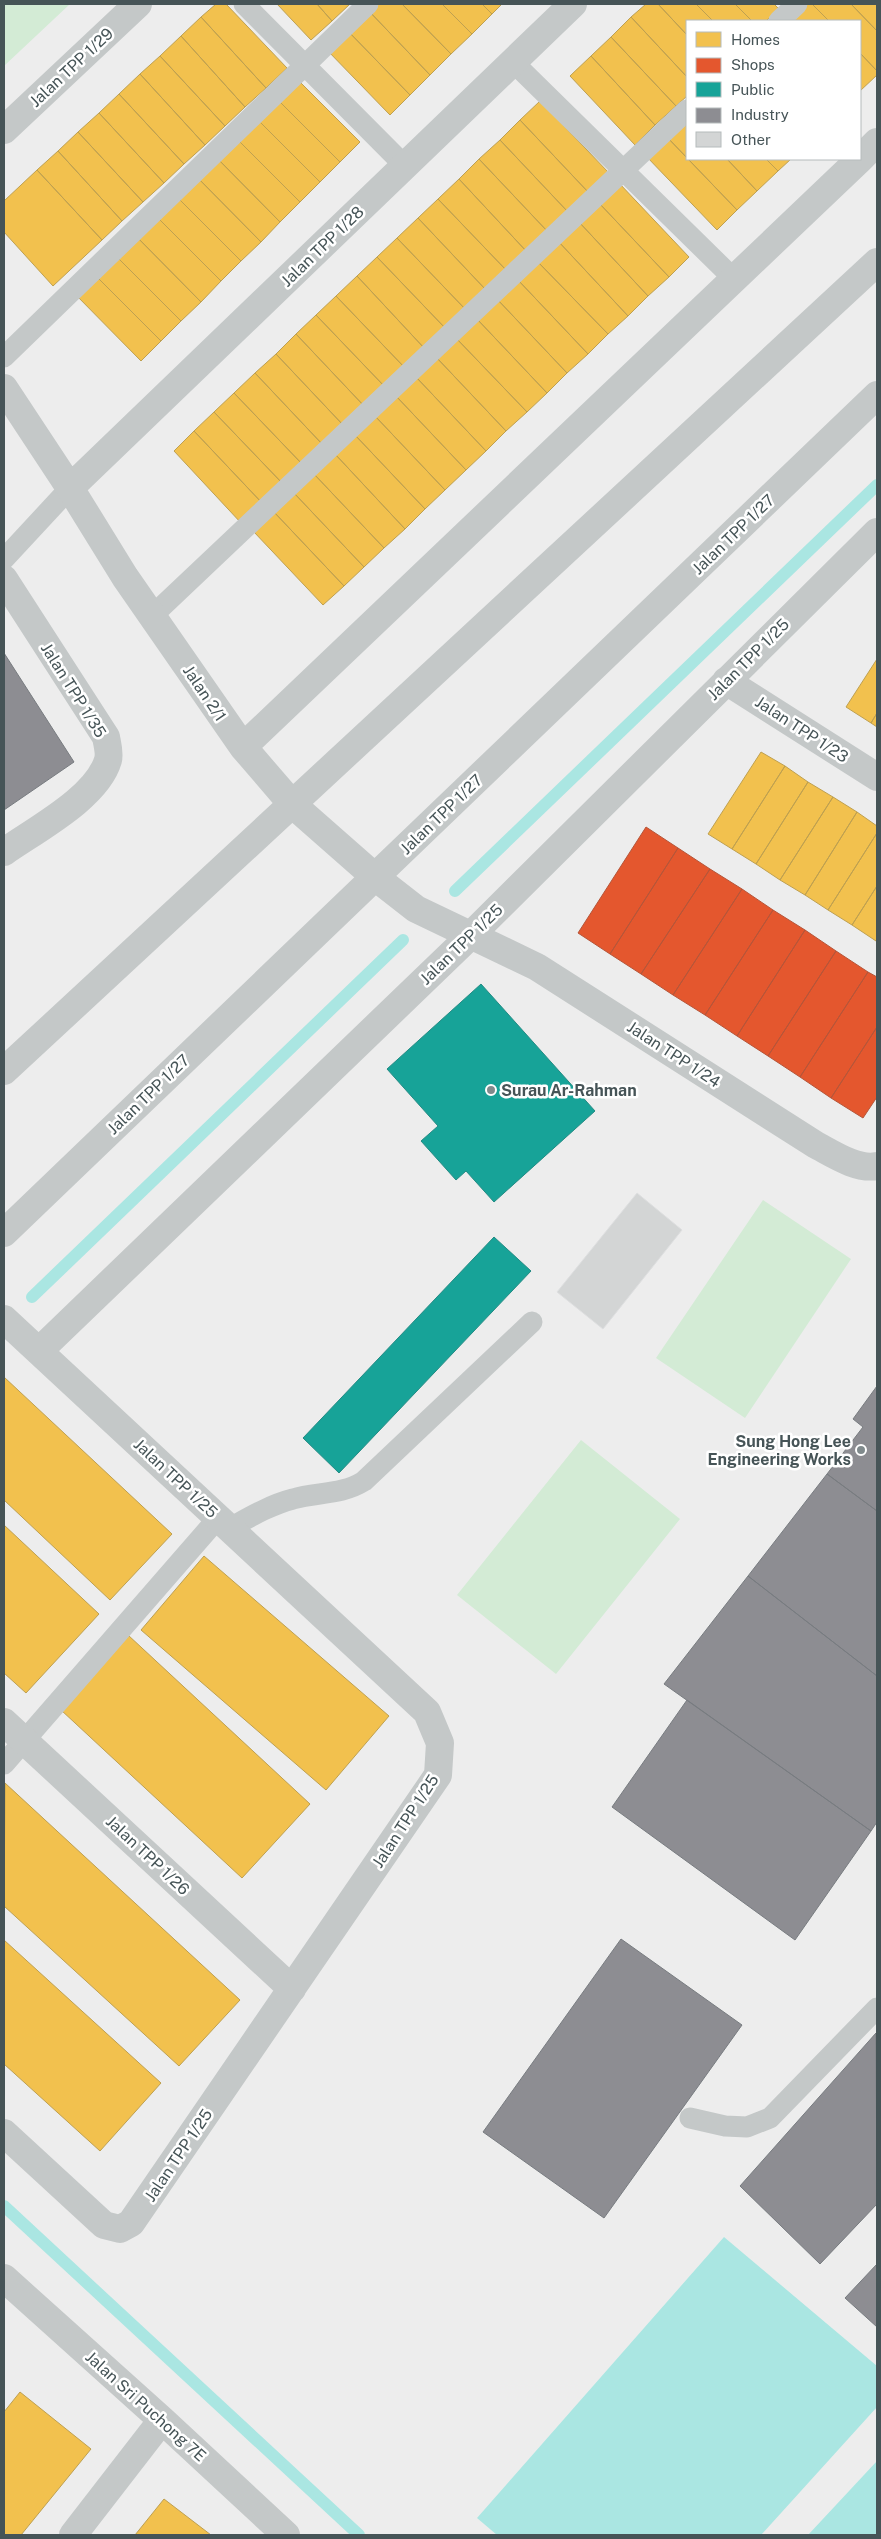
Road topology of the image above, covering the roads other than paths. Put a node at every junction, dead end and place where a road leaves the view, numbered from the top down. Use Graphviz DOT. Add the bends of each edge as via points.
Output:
graph roads {
  1 [pos="138,4"];
  2 [pos="244,4"];
  3 [pos="368,4"];
  4 [pos="573,4"];
  5 [pos="797,4"];
  6 [pos="780,20"];
  7 [pos="513,62"];
  8 [pos="306,66"];
  9 [pos="686,111"];
  10 [pos="4,130"];
  11 [pos="877,142"];
  12 [pos="861,158"];
  13 [pos="859,160"];
  14 [pos="405,166"];
  15 [pos="624,172"];
  16 [pos="877,262"];
  17 [pos="734,278"];
  18 [pos="4,357"];
  19 [pos="4,388"];
  20 [pos="875,403"];
  21 [pos="70,488"];
  22 [pos="877,532"];
  23 [pos="4,559"];
  24 [pos="4,579"];
  25 [pos="152,616"];
  26 [pos="726,681"];
  27 [pos="243,747"];
  28 [pos="877,778"];
  29 [pos="292,804"];
  30 [pos="4,852"];
  31 [pos="375,877"];
  32 [pos="472,934"];
  33 [pos="4,1071"];
  34 [pos="877,1166"];
  35 [pos="4,1233"];
  36 [pos="4,1318"];
  37 [pos="532,1322"];
  38 [pos="39,1351"];
  39 [pos="224,1523"];
  40 [pos="4,1722"];
  41 [pos="24,1740"];
  42 [pos="4,1764"];
  43 [pos="292,1989"];
  44 [pos="877,2008"];
  45 [pos="690,2118"];
  46 [pos="4,2133"];
  47 [pos="4,2278"];
  48 [pos="162,2420"];
  49 [pos="73,2535"];
  50 [pos="286,2535"];
  1 -- 10 [label="street, Jalan TPP 1/29"];
  2 -- 8 [label="lane"];
  3 -- 8 [label="lane"];
  4 -- 7 [label="street, Jalan TPP 1/28"];
  5 -- 6 [label="lane"];
  7 -- 14 [label="street, Jalan TPP 1/28"];
  7 -- 15 [label="lane"];
  8 -- 14 [label="lane"];
  8 -- 18 [label="lane"];
  9 -- 15 [label="lane"];
  11 -- 12 [label="street"];
  13 -- 17 [label="street"];
  14 -- 21 [label="street, Jalan TPP 1/28"];
  15 -- 17 [label="lane"];
  15 -- 25 [label="lane"];
  16 -- 29 [label="street"];
  17 -- 27 [label="street"];
  19 -- 21 [label="street, Jalan 2/1"];
  20 -- 31 [label="street, Jalan TPP 1/27"];
  21 -- 23 [label="lane"];
  21 -- 25 [label="street, Jalan 2/1"];
  22 -- 26 [label="street, Jalan TPP 1/25"];
  24 -- 30 [label="street, Jalan TPP 1/35" via="106,736 108,759 100,776 82,798"];
  25 -- 27 [label="street, Jalan 2/1"];
  26 -- 28 [label="street, Jalan TPP 1/23"];
  26 -- 32 [label="street, Jalan TPP 1/25"];
  27 -- 29 [label="street, Jalan 2/1"];
  29 -- 31 [label="street, Jalan 2/1"];
  29 -- 33 [label="street"];
  31 -- 32 [label="street, Jalan 2/1" via="416,909"];
  31 -- 35 [label="street, Jalan TPP 1/27"];
  32 -- 34 [label="street, Jalan TPP 1/24" via="537,967 816,1145 844,1160"];
  32 -- 38 [label="street, Jalan TPP 1/25"];
  36 -- 38 [label="street, Jalan TPP 1/25"];
  37 -- 39 [label="lane" via="351,1490 294,1498"];
  38 -- 39 [label="street, Jalan TPP 1/25"];
  39 -- 41 [label="lane"];
  39 -- 43 [label="street, Jalan TPP 1/25" via="427,1712 440,1743 438,1775"];
  40 -- 41 [label="street, Jalan TPP 1/26"];
  41 -- 42 [label="lane"];
  41 -- 43 [label="street, Jalan TPP 1/26"];
  43 -- 46 [label="street, Jalan TPP 1/25" via="131,2223 120,2229 104,2225"];
  44 -- 45 [label="lane" via="770,2118 747,2127"];
  47 -- 48 [label="street, Jalan Sri Puchong 7E"];
  48 -- 49 [label="street"];
  48 -- 50 [label="street, Jalan Sri Puchong 7E"];
}
